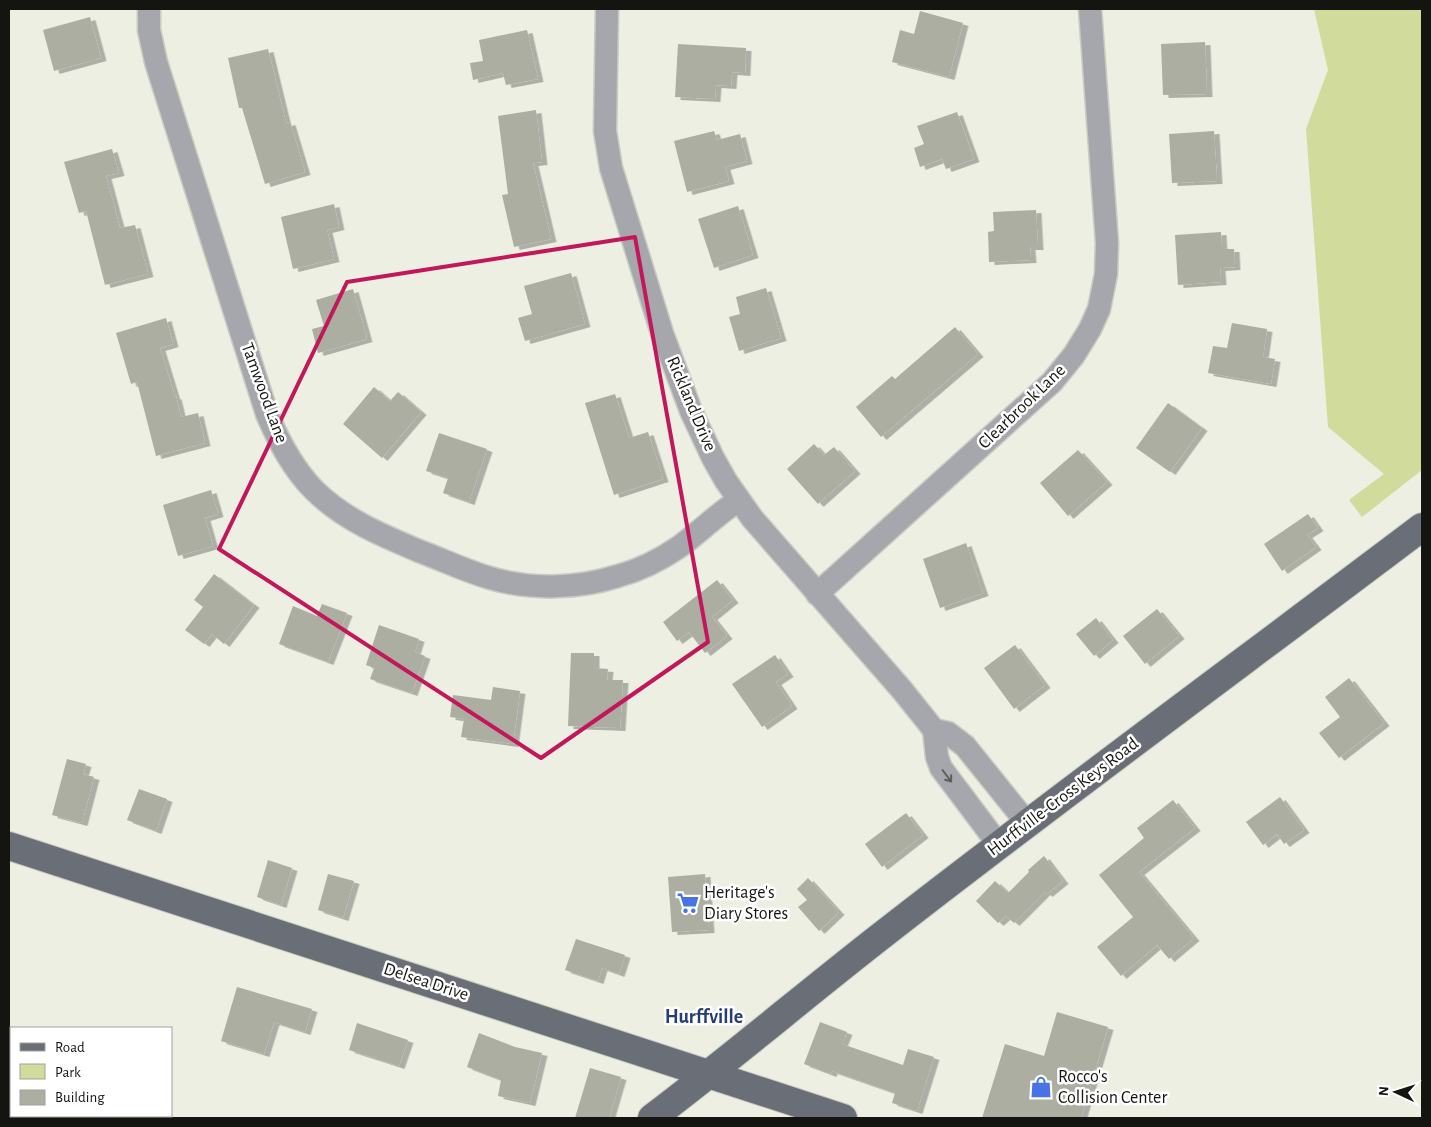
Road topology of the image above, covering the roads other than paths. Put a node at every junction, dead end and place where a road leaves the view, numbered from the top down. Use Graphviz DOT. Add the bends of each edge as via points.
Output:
graph roads {
  1 [pos="149,9"];
  2 [pos="607,9"];
  3 [pos="1090,9"];
  4 [pos="738,500"];
  5 [pos="1422,527"];
  6 [pos="817,594"];
  7 [pos="934,730"];
  8 [pos="1027,823"];
  9 [pos="999,844"];
  10 [pos="9,846"];
  11 [pos="709,1075"];
  12 [pos="652,1118"];
  13 [pos="842,1118"];
  1 -- 4 [label="street, Tamwood Lane" via="149,30 156,62 268,414 291,460 308,483 331,505 383,536 475,573 514,583 556,586 602,581 651,564"];
  2 -- 4 [label="street, Rickland Drive" via="605,131 611,168 682,390 701,435"];
  3 -- 6 [label="street, Clearbrook Lane" via="1107,251 1104,287 1095,320 1074,355 1052,382"];
  4 -- 6 [label="street, Rickland Drive"];
  5 -- 8 [label="main road, Hurffville-Cross Keys Road"];
  6 -- 7 [label="street, Rickland Drive"];
  7 -- 8 [label="street, Rickland Drive" via="948,733 965,746"];
  7 -- 9 [label="street, one-way" via="941,768"];
  8 -- 9 [label="main road, Hurffville-Cross Keys Road"];
  9 -- 11 [label="main road, Hurffville-Cross Keys Road"];
  10 -- 11 [label="main road, Delsea Drive"];
  11 -- 12 [label="main road, Hurffville-Cross Keys Road"];
  11 -- 13 [label="main road, Delsea Drive"];
}
